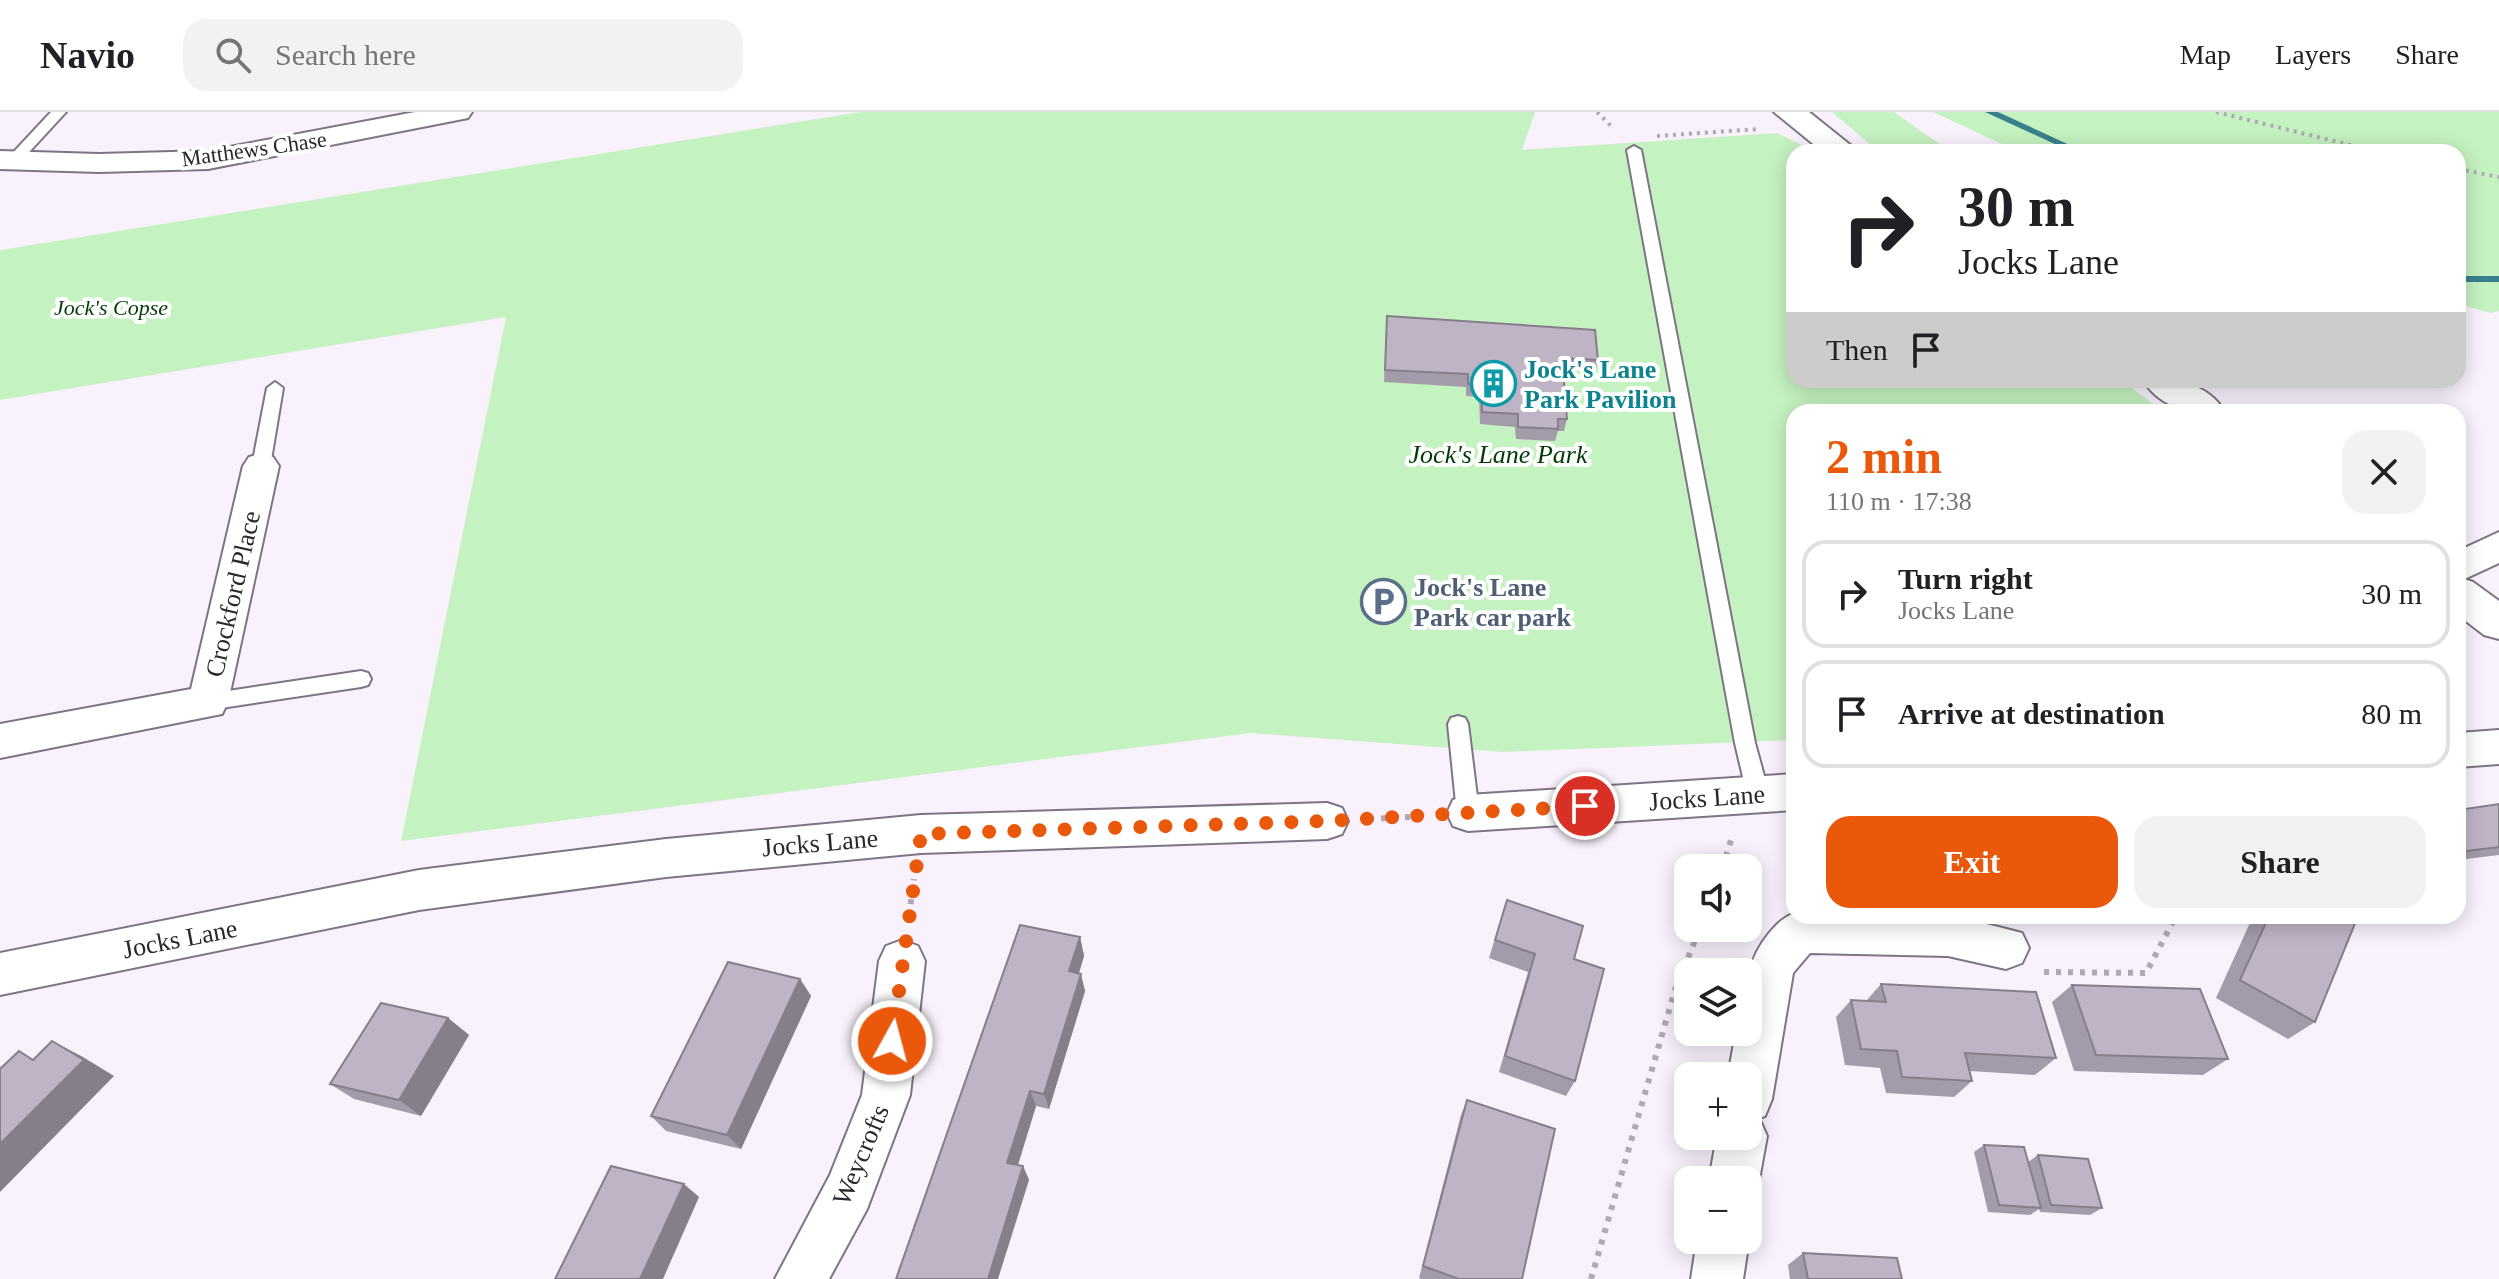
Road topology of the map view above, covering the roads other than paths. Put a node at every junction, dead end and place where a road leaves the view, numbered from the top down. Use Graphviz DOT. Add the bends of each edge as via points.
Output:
graph roads {
  1 [pos="59,112"];
  2 [pos="458,112"];
  3 [pos="1796,118"];
  4 [pos="381,121"];
  5 [pos="1832,144"];
  6 [pos="1634,150"];
  7 [pos="7,160"];
  8 [pos="275,388"];
  9 [pos="2172,388"];
  10 [pos="2195,404"];
  11 [pos="261,466"];
  12 [pos="2499,546"];
  13 [pos="2466,564"];
  14 [pos="2466,599"];
  15 [pos="2499,623"];
  16 [pos="361,679"];
  17 [pos="208,702"];
  18 [pos="1458,724"];
  19 [pos="0,741"];
  20 [pos="2499,747"];
  21 [pos="2466,749"];
  22 [pos="1776,793"];
  23 [pos="1468,813"];
  24 [pos="1327,821"];
  25 [pos="2006,948"];
  26 [pos="902,961"];
  27 [pos="0,974"];
  28 [pos="1755,1062"];
  29 [pos="1721,1254"];
  30 [pos="801,1279"];
  31 [pos="1717,1279"];
  1 -- 7 [label="lane"];
  2 -- 4 [label="street, Matthews Chase"];
  3 -- 5 [label="main road"];
  4 -- 7 [label="street, Matthews Chase" via="208,160"];
  6 -- 22 [label="lane" via="1745,743"];
  8 -- 11 [label="lane"];
  9 -- 10 [label="main road"];
  11 -- 17 [label="street, Crockford Place"];
  12 -- 13 [label="street"];
  14 -- 15 [label="main road"];
  16 -- 17 [label="lane"];
  17 -- 19 [label="street, Crockford Place"];
  18 -- 23 [label="lane"];
  20 -- 21 [label="street"];
  22 -- 23 [label="street, Jocks Lane"];
  24 -- 27 [label="street, Jocks Lane" via="921,834 666,858 419,890"];
  25 -- 28 [label="street" via="1948,935 1799,932 1772,964"];
  26 -- 30 [label="street, Weycrofts" via="886,1095 849,1191"];
  29 -- 31 [label="street"];
}
